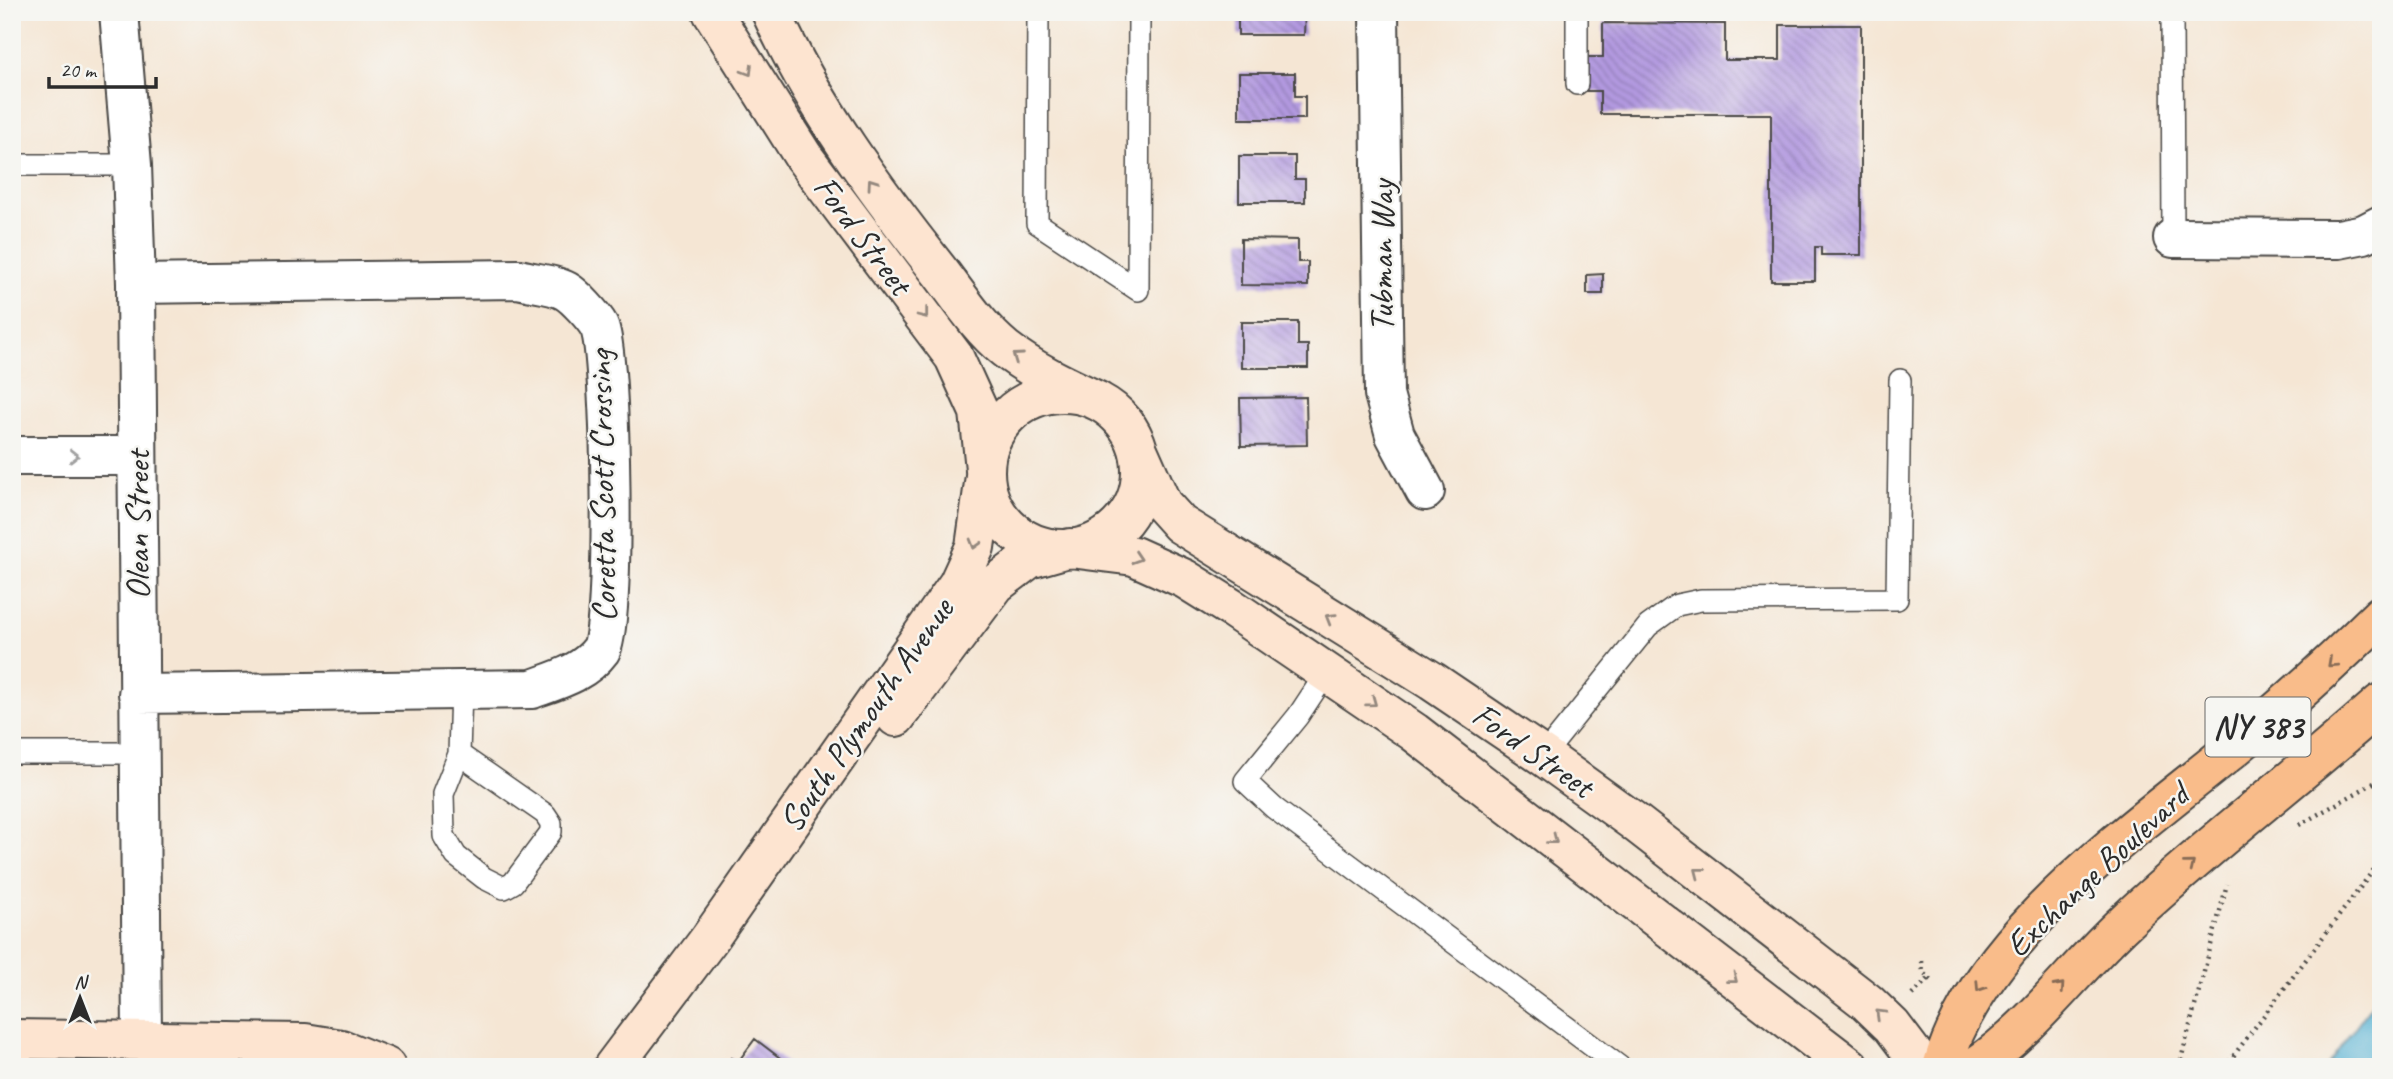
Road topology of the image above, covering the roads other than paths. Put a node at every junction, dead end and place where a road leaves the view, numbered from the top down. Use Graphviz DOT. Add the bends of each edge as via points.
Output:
graph roads {
  1 [pos="119,12"];
  2 [pos="712,12"];
  3 [pos="771,12"];
  4 [pos="1038,12"];
  5 [pos="1139,12"];
  6 [pos="1379,12"];
  7 [pos="1577,12"];
  8 [pos="2172,12"];
  9 [pos="1577,84"];
  10 [pos="12,164"];
  11 [pos="132,164"];
  12 [pos="2381,225"];
  13 [pos="2173,238"];
  14 [pos="136,284"];
  15 [pos="1900,380"];
  16 [pos="1098,401"];
  17 [pos="1139,452"];
  18 [pos="12,456"];
  19 [pos="137,456"];
  20 [pos="985,472"];
  21 [pos="1425,491"];
  22 [pos="1067,549"];
  23 [pos="2381,615"];
  24 [pos="1327,672"];
  25 [pos="461,690"];
  26 [pos="138,694"];
  27 [pos="2381,703"];
  28 [pos="12,753"];
  29 [pos="138,753"];
  30 [pos="459,754"];
  31 [pos="1543,755"];
  32 [pos="710,938"];
  33 [pos="12,1038"];
  34 [pos="142,1038"];
  35 [pos="386,1067"];
  36 [pos="613,1067"];
  37 [pos="1620,1067"];
  38 [pos="1850,1067"];
  39 [pos="1923,1067"];
  40 [pos="1942,1067"];
  41 [pos="1975,1067"];
  1 -- 11 [label="street, Olean Street"];
  2 -- 20 [label="main road, Ford Street, one-way" via="803,156 954,357 979,412"];
  16 -- 3 [label="main road, Ford Street, one-way" via="1031,367 982,326 844,144"];
  4 -- 5 [label="lane" via="1037,223 1138,289"];
  6 -- 21 [label="street, Tubman Way" via="1384,394 1395,435"];
  7 -- 9 [label="lane"];
  8 -- 13 [label="lane"];
  10 -- 11 [label="lane"];
  11 -- 14 [label="street, Olean Street"];
  12 -- 13 [label="street" via="2339,239"];
  14 -- 19 [label="street, Olean Street"];
  14 -- 25 [label="street, Coretta Scott Crossing" via="519,279 566,291 598,326 608,370 609,600 602,649 575,674 532,690"];
  15 -- 31 [label="lane" via="1897,599 1701,600 1677,605 1648,626"];
  16 -- 17 [label="main road" via="1126,425"];
  16 -- 20 [label="main road" via="1071,393 1027,401 1000,424 988,449"];
  17 -- 22 [label="main road" via="1141,482 1126,517 1102,538"];
  31 -- 17 [label="main road, Ford Street, one-way" via="1189,532 1162,504"];
  18 -- 19 [label="street, one-way"];
  19 -- 26 [label="street, Olean Street"];
  20 -- 22 [label="main road" via="993,505 1009,527 1036,544"];
  20 -- 32 [label="main road, South Plymouth Avenue, one-way" via="979,534 963,574"];
  22 -- 24 [label="main road, Ford Street, one-way" via="1119,553 1163,568"];
  22 -- 32 [label="main road, South Plymouth Avenue" via="1029,559 996,584 856,769"];
  23 -- 40 [label="main road, Exchange Boulevard / NY 383, one-way" via="2288,702 2060,895 2004,954 1966,1010"];
  24 -- 37 [label="lane" via="1245,781 1274,808"];
  24 -- 38 [label="main road, Ford Street, one-way" via="1424,740"];
  25 -- 26 [label="street, Coretta Scott Crossing"];
  25 -- 30 [label="lane"];
  26 -- 29 [label="street, Olean Street"];
  41 -- 27 [label="main road, Exchange Boulevard / NY 383, one-way" via="2012,1038 2138,909"];
  28 -- 29 [label="lane"];
  29 -- 34 [label="street, Olean Street"];
  30 -- 30 [label="lane" via="443,794 444,836 456,856 493,885 504,888 513,883 551,832 551,823 545,814"];
  39 -- 31 [label="main road, Ford Street, one-way" via="1867,1002"];
  32 -- 36 [label="main road, South Plymouth Avenue"];
  33 -- 34 [label="main road"];
  34 -- 35 [label="main road" via="305,1043 341,1049"];
}
